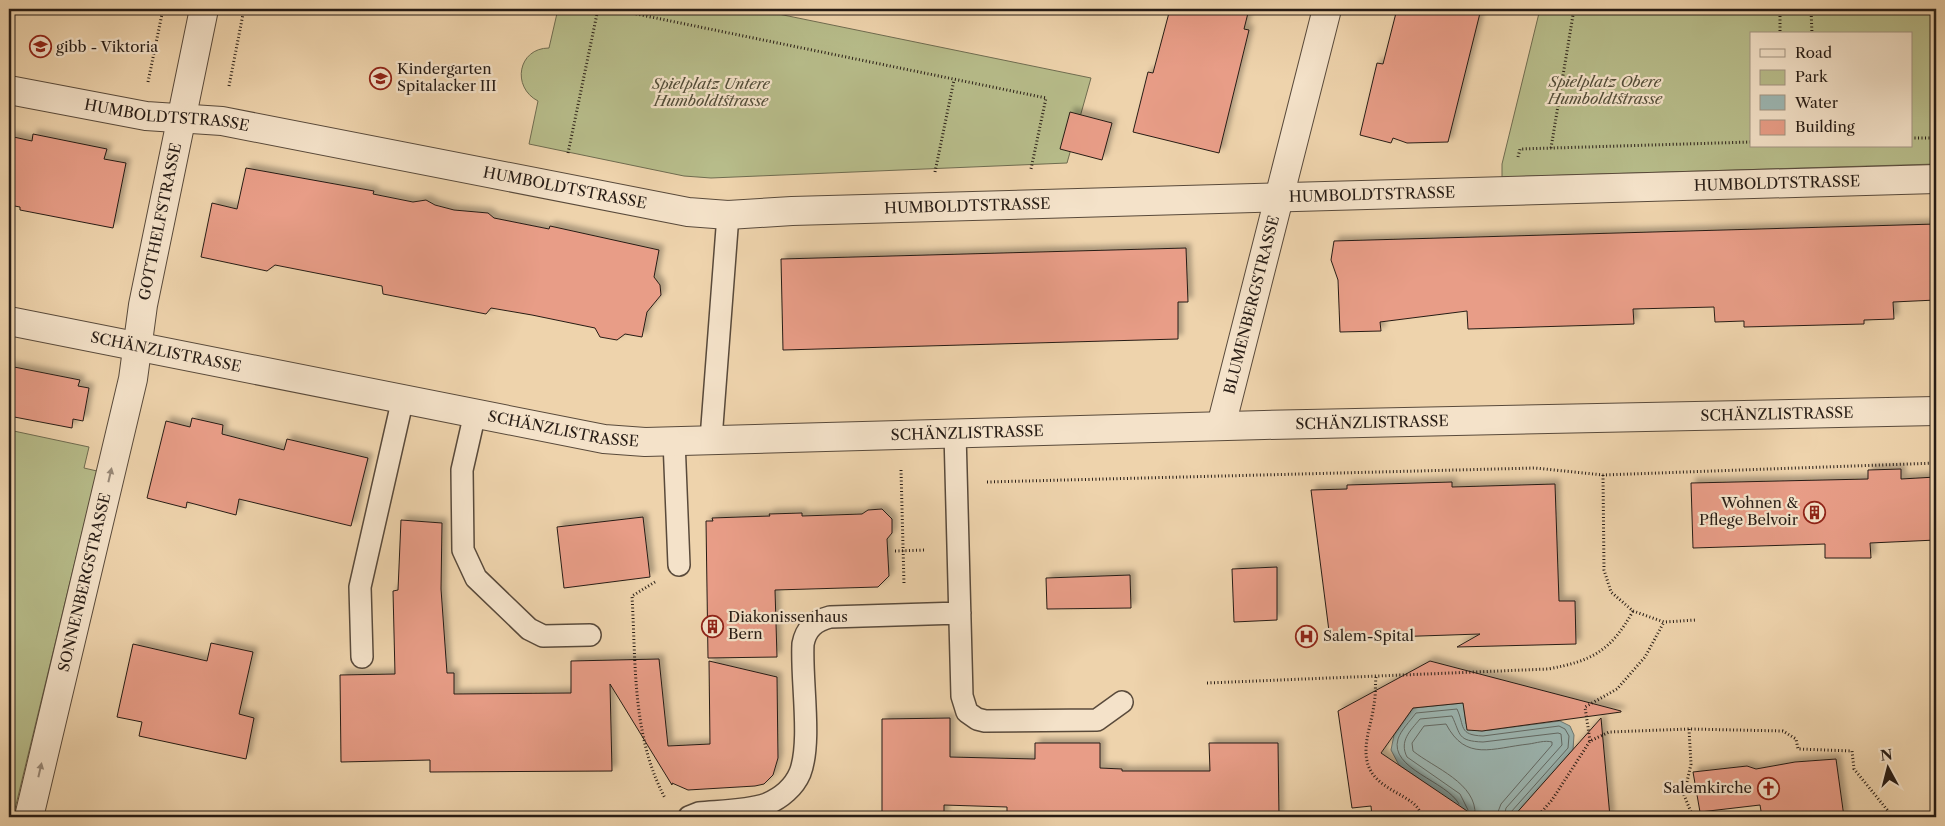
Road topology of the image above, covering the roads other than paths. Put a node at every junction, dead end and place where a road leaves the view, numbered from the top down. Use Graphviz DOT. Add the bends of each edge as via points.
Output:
graph roads {
  1 [pos="204,9"];
  2 [pos="1327,9"];
  3 [pos="9,90"];
  4 [pos="182,118"];
  5 [pos="1936,179"];
  6 [pos="1280,198"];
  7 [pos="728,215"];
  8 [pos="9,321"];
  9 [pos="139,346"];
  10 [pos="403,398"];
  11 [pos="1936,411"];
  12 [pos="474,413"];
  13 [pos="1221,426"];
  14 [pos="955,433"];
  15 [pos="711,439"];
  16 [pos="674,440"];
  17 [pos="679,566"];
  18 [pos="960,613"];
  19 [pos="590,635"];
  20 [pos="362,657"];
  21 [pos="1122,702"];
  22 [pos="29,817"];
  23 [pos="689,817"];
  1 -- 4 [label="street, GOTTHELFSTRASSE"];
  2 -- 6 [label="street, BLUMENBERGSTRASSE"];
  3 -- 4 [label="street, HUMBOLDTSTRASSE" via="142,116"];
  4 -- 7 [label="street, HUMBOLDTSTRASSE" via="222,121 688,212"];
  4 -- 9 [label="street, GOTTHELFSTRASSE" via="143,305"];
  5 -- 6 [label="street, HUMBOLDTSTRASSE"];
  6 -- 7 [label="street, HUMBOLDTSTRASSE"];
  6 -- 13 [label="street, BLUMENBERGSTRASSE"];
  7 -- 15 [label="lane"];
  8 -- 9 [label="street, SCHÄNZLISTRASSE"];
  9 -- 10 [label="street, SCHÄNZLISTRASSE"];
  22 -- 9 [label="street, SONNENBERGSTRASSE, one-way"];
  10 -- 12 [label="street, SCHÄNZLISTRASSE"];
  10 -- 20 [label="lane" via="360,587"];
  11 -- 13 [label="street, SCHÄNZLISTRASSE"];
  12 -- 16 [label="street, SCHÄNZLISTRASSE" via="604,439"];
  12 -- 19 [label="lane" via="462,470 464,550 476,578 536,633 543,636"];
  13 -- 14 [label="street, SCHÄNZLISTRASSE"];
  14 -- 15 [label="street, SCHÄNZLISTRASSE"];
  14 -- 18 [label="lane"];
  15 -- 16 [label="street, SCHÄNZLISTRASSE"];
  16 -- 17 [label="lane"];
  18 -- 21 [label="lane" via="964,705 967,712 977,719 1097,720"];
  18 -- 23 [label="lane" via="830,617 811,625 803,644 804,743 802,765 796,780 786,792 766,804"];
}
